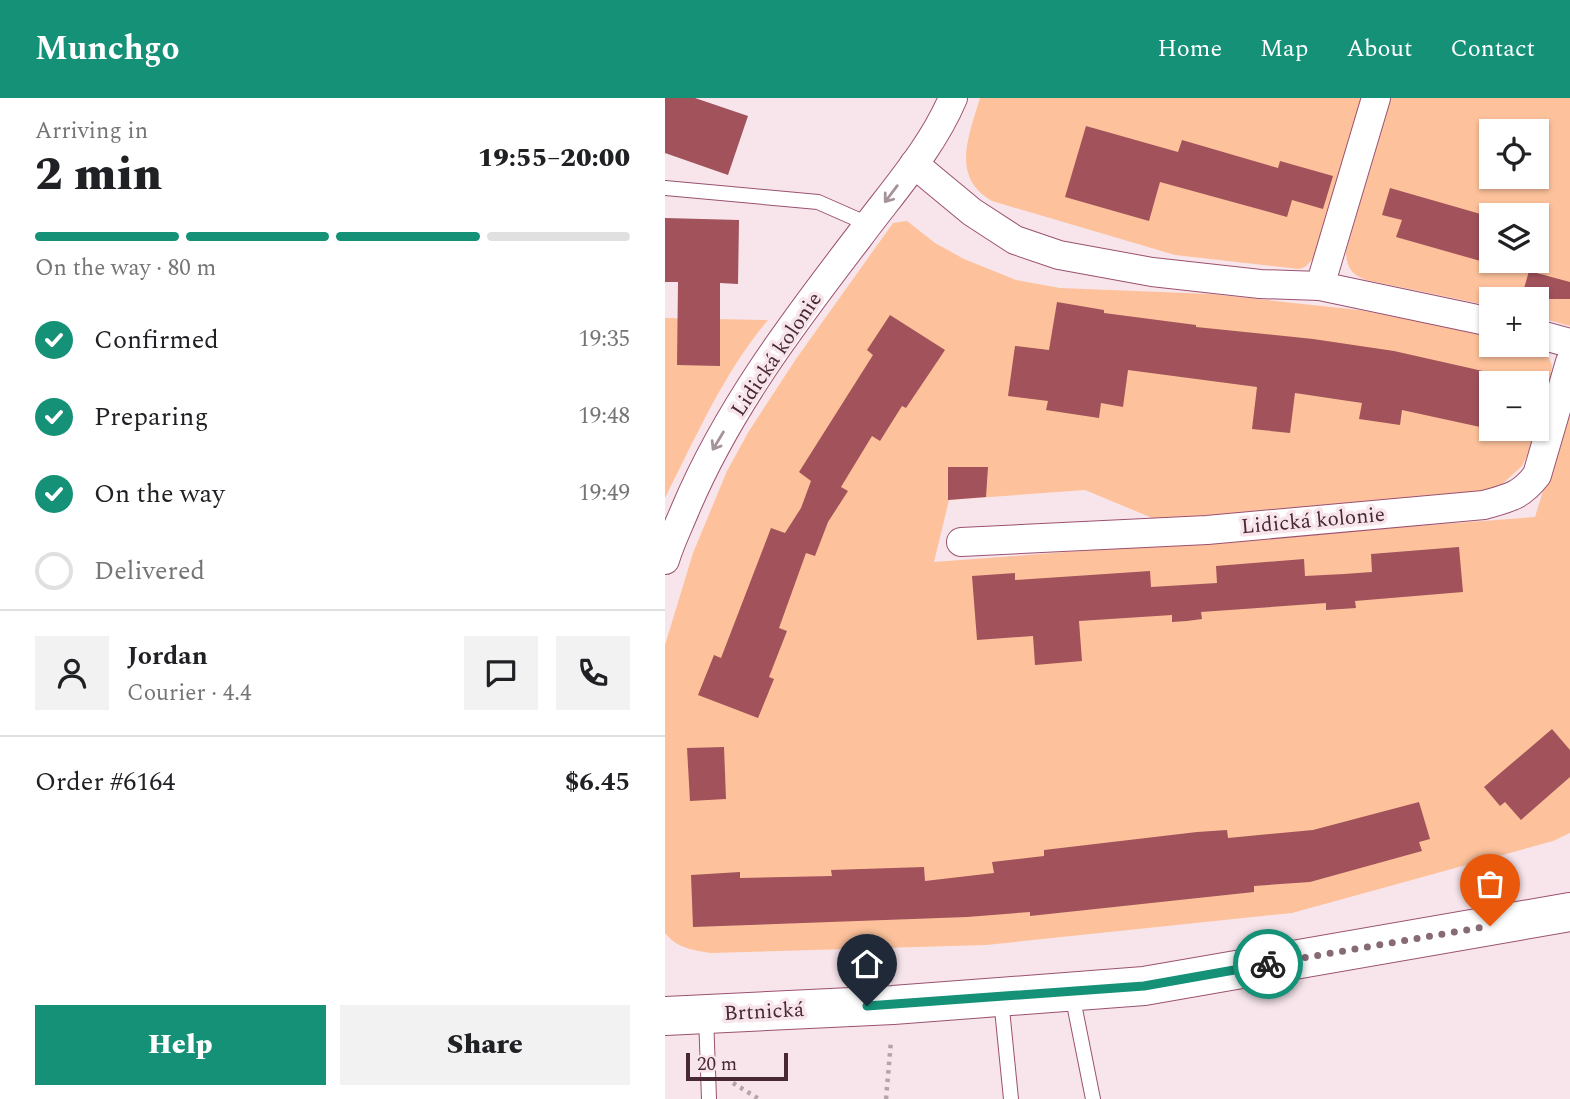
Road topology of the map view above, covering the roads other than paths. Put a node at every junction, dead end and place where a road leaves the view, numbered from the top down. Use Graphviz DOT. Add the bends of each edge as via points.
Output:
graph roads {
  1 [pos="953,98"];
  2 [pos="1376,98"];
  3 [pos="914,164"];
  4 [pos="665,188"];
  5 [pos="868,224"];
  6 [pos="1320,286"];
  7 [pos="1479,319"];
  8 [pos="1549,337"];
  9 [pos="1570,342"];
  10 [pos="1570,362"];
  11 [pos="961,542"];
  12 [pos="665,560"];
  13 [pos="1570,912"];
  14 [pos="1071,991"];
  15 [pos="1000,996"];
  16 [pos="705,1014"];
  17 [pos="665,1016"];
  18 [pos="709,1099"];
  19 [pos="1011,1099"];
  20 [pos="1093,1099"];
  1 -- 3 [label="street, Lidická kolonie" via="943,122"];
  2 -- 6 [label="street"];
  3 -- 5 [label="street, Lidická kolonie, one-way"];
  3 -- 6 [label="street" via="1015,240 1059,255 1152,272"];
  4 -- 5 [label="lane" via="818,202"];
  5 -- 12 [label="street, Lidická kolonie, one-way" via="755,378 703,466"];
  6 -- 7 [label="street"];
  8 -- 9 [label="street"];
  10 -- 11 [label="street, Lidická kolonie" via="1537,475 1511,498 1484,505 1207,530"];
  13 -- 14 [label="main road, Brtnická" via="1144,986"];
  14 -- 15 [label="main road, Brtnická"];
  14 -- 20 [label="lane"];
  15 -- 16 [label="main road, Brtnická"];
  15 -- 19 [label="lane"];
  16 -- 17 [label="main road, Brtnická"];
  16 -- 18 [label="lane"];
}
